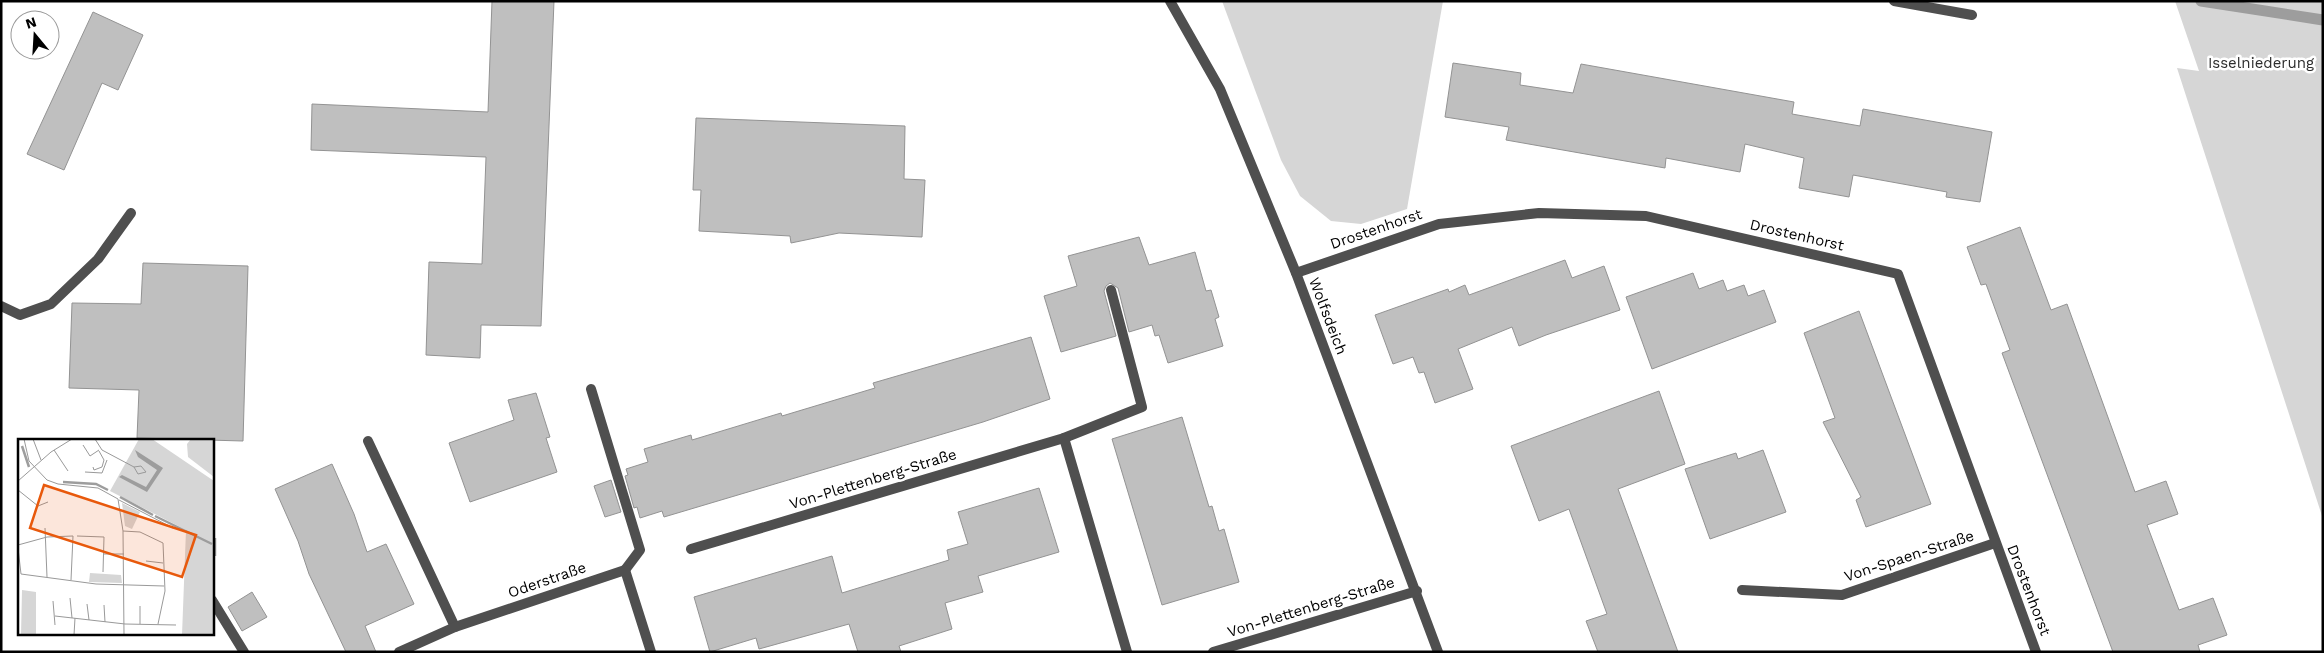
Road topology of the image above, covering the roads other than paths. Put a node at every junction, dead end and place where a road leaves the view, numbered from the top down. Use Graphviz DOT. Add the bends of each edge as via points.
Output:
graph roads {
  1 [pos="1170,1"];
  2 [pos="1894,1"];
  3 [pos="1972,14"];
  4 [pos="131,213"];
  5 [pos="1296,273"];
  6 [pos="1111,290"];
  7 [pos="1,306"];
  8 [pos="591,390"];
  9 [pos="1064,438"];
  10 [pos="368,441"];
  11 [pos="1995,544"];
  12 [pos="691,549"];
  13 [pos="625,570"];
  14 [pos="1742,590"];
  15 [pos="1417,591"];
  16 [pos="214,603"];
  17 [pos="455,627"];
  18 [pos="244,652"];
  19 [pos="399,652"];
  20 [pos="651,652"];
  21 [pos="1127,652"];
  22 [pos="1214,652"];
  23 [pos="1438,652"];
  24 [pos="2036,652"];
  1 -- 5 [label="street, Wolfsdeich" via="1220,89"];
  2 -- 3 [label="street"];
  4 -- 7 [label="street" via="98,259 51,304 20,315"];
  5 -- 11 [label="street, Drostenhorst" via="1439,224 1539,213 1646,216 1898,274"];
  5 -- 15 [label="street, Wolfsdeich"];
  6 -- 9 [label="street, Von-Plettenberg-Straße" via="1142,407"];
  8 -- 13 [label="street" via="640,550"];
  9 -- 12 [label="street, Von-Plettenberg-Straße"];
  9 -- 21 [label="street"];
  10 -- 17 [label="street"];
  11 -- 14 [label="street, Von-Spaen-Straße" via="1842,595"];
  11 -- 24 [label="street, Drostenhorst"];
  13 -- 17 [label="street, Oderstraße"];
  13 -- 20 [label="street"];
  15 -- 22 [label="street, Von-Plettenberg-Straße"];
  15 -- 23 [label="street, Wolfsdeich"];
  16 -- 18 [label="street"];
  17 -- 19 [label="street, Oderstraße"];
}
